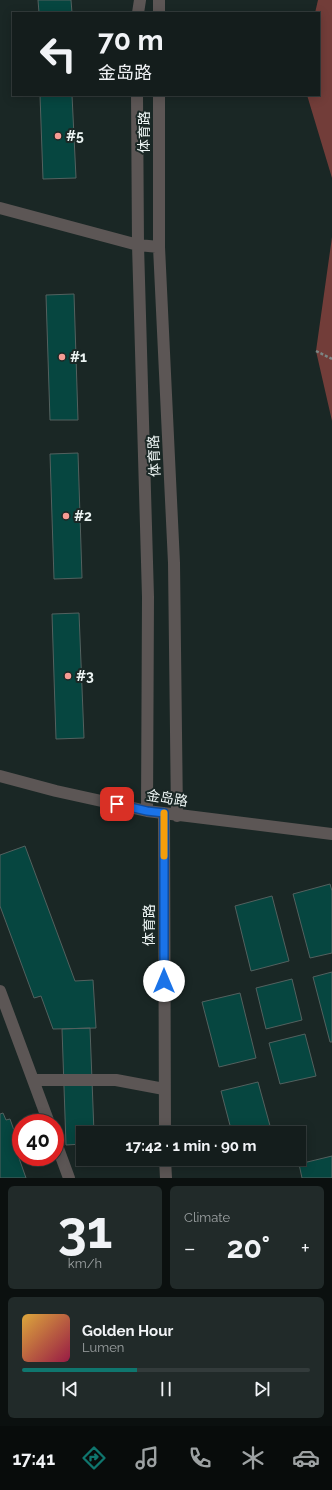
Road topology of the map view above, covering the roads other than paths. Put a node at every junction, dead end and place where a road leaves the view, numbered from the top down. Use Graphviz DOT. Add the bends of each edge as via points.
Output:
graph roads {
  1 [pos="140,0"];
  2 [pos="160,0"];
  3 [pos="138,12"];
  4 [pos="159,12"];
  5 [pos="137,96"];
  6 [pos="159,96"];
  7 [pos="0,208"];
  8 [pos="138,245"];
  9 [pos="159,247"];
  10 [pos="0,776"];
  11 [pos="147,811"];
  12 [pos="164,813"];
  13 [pos="177,816"];
  14 [pos="332,834"];
  15 [pos="0,991"];
  16 [pos="34,1080"];
  17 [pos="164,1088"];
  18 [pos="46,1114"];
  19 [pos="165,1126"];
  20 [pos="64,1164"];
  21 [pos="165,1166"];
  22 [pos="69,1178"];
  23 [pos="166,1178"];
  1 -- 3 [label="street"];
  2 -- 4 [label="street"];
  5 -- 8 [label="street, 体育路"];
  6 -- 9 [label="street, 体育路"];
  7 -- 8 [label="street"];
  8 -- 9 [label="street"];
  8 -- 11 [label="street, 体育路" via="148,597"];
  9 -- 13 [label="street, 体育路" via="174,563"];
  10 -- 11 [label="street, 金岛路"];
  11 -- 12 [label="street, 金岛路"];
  12 -- 13 [label="street, 金岛路"];
  12 -- 17 [label="street, 体育路"];
  13 -- 14 [label="street, 金岛路"];
  15 -- 16 [label="street"];
  16 -- 17 [label="street" via="116,1080"];
  16 -- 18 [label="street"];
  17 -- 19 [label="street, 体育路"];
  20 -- 22 [label="street"];
  21 -- 23 [label="street"];
}
